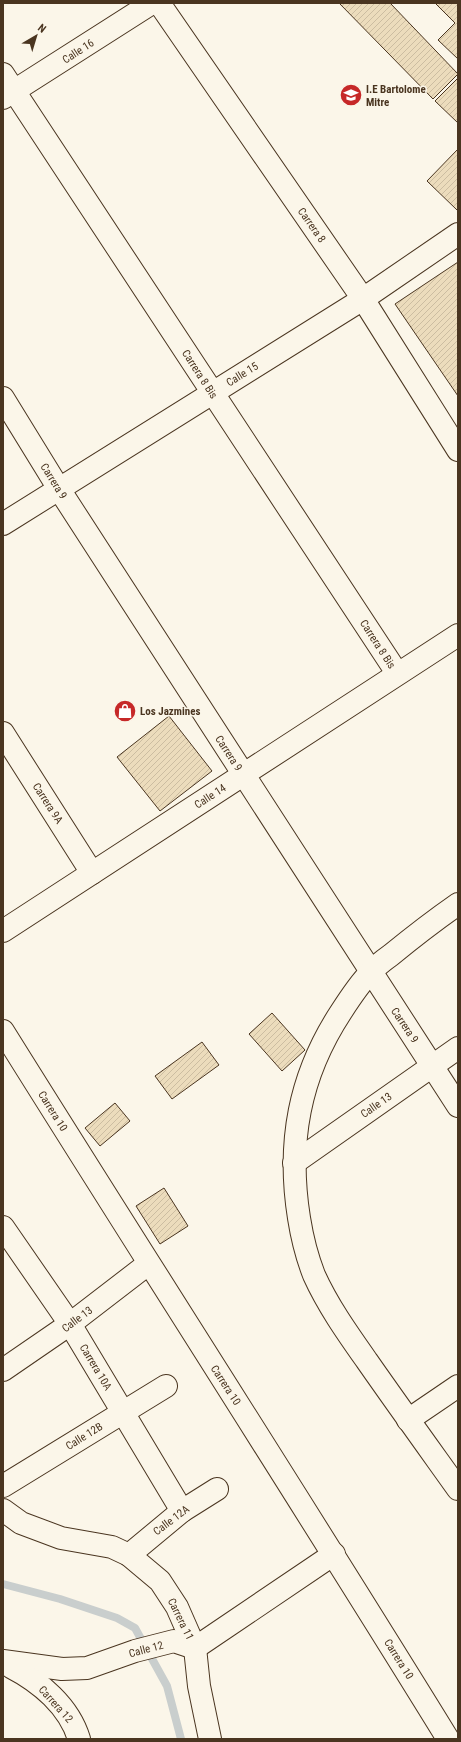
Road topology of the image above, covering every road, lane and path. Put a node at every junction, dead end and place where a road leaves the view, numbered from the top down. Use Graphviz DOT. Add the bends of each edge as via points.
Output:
graph roads {
  1 [pos="152,3"];
  2 [pos="159,3"];
  3 [pos="7,88"];
  4 [pos="458,234"];
  5 [pos="363,299"];
  6 [pos="212,393"];
  7 [pos="3,398"];
  8 [pos="458,450"];
  9 [pos="59,489"];
  10 [pos="3,524"];
  11 [pos="458,635"];
  12 [pos="397,673"];
  13 [pos="3,734"];
  14 [pos="243,774"];
  15 [pos="92,873"];
  16 [pos="458,904"];
  17 [pos="3,931"];
  18 [pos="370,972"];
  19 [pos="3,1031"];
  20 [pos="458,1048"];
  21 [pos="432,1066"];
  22 [pos="458,1106"];
  23 [pos="294,1163"];
  24 [pos="3,1227"];
  25 [pos="148,1264"];
  26 [pos="70,1324"];
  27 [pos="3,1370"];
  28 [pos="166,1386"];
  29 [pos="458,1386"];
  30 [pos="123,1412"];
  31 [pos="408,1420"];
  32 [pos="455,1479"];
  33 [pos="3,1486"];
  34 [pos="217,1489"];
  35 [pos="3,1510"];
  36 [pos="182,1511"];
  37 [pos="334,1554"];
  38 [pos="129,1555"];
  39 [pos="195,1648"];
  40 [pos="3,1662"];
  41 [pos="79,1739"];
  42 [pos="210,1739"];
  43 [pos="448,1739"];
  1 -- 3 [label="street, Calle 16"];
  2 -- 5 [label="street, Carrera 8"];
  3 -- 6 [label="street, Carrera 8 Bis"];
  4 -- 5 [label="street, Calle 15"];
  5 -- 6 [label="street, Calle 15"];
  5 -- 8 [label="street, Carrera 8"];
  6 -- 9 [label="street, Calle 15"];
  6 -- 12 [label="street, Carrera 8 Bis"];
  7 -- 9 [label="street, Carrera 9"];
  9 -- 10 [label="street, Calle 15"];
  9 -- 14 [label="street, Carrera 9"];
  11 -- 12 [label="street, Calle 14"];
  12 -- 14 [label="street, Calle 14"];
  13 -- 15 [label="street, Carrera 9A"];
  14 -- 15 [label="street, Calle 14"];
  14 -- 18 [label="street, Carrera 9"];
  15 -- 17 [label="street, Calle 14"];
  16 -- 18 [label="street" via="412,937"];
  18 -- 21 [label="street, Carrera 9"];
  18 -- 23 [label="street" via="337,1018 314,1061 304,1088 297,1121"];
  19 -- 25 [label="street, Carrera 10"];
  20 -- 21 [label="street, Calle 13"];
  21 -- 22 [label="street, Carrera 9"];
  21 -- 23 [label="street, Calle 13"];
  23 -- 31 [label="street" via="296,1198 303,1240 314,1274 330,1306"];
  24 -- 26 [label="street, Carrera 10A"];
  25 -- 26 [label="street, Calle 13"];
  25 -- 37 [label="street, Carrera 10"];
  26 -- 27 [label="street, Calle 13"];
  26 -- 30 [label="street, Carrera 10A"];
  28 -- 30 [label="street, Calle 12B"];
  29 -- 31 [label="street"];
  30 -- 33 [label="street, Calle 12B"];
  30 -- 36 [label="street, Carrera 10A"];
  31 -- 32 [label="street"];
  34 -- 36 [label="street, Calle 12A"];
  35 -- 38 [label="street, Carrera 11" via="21,1524 55,1536 112,1547"];
  36 -- 38 [label="street, Calle 12A"];
  37 -- 39 [label="street"];
  37 -- 43 [label="street, Carrera 10"];
  38 -- 39 [label="street, Carrera 11" via="160,1581 177,1606"];
  39 -- 40 [label="street, Calle 12" via="174,1641 135,1651 87,1668 62,1669"];
  39 -- 42 [label="street, Carrera 11" via="199,1686"];
  40 -- 41 [label="street, Carrera 12" via="30,1677 49,1692 75,1726"];
}
